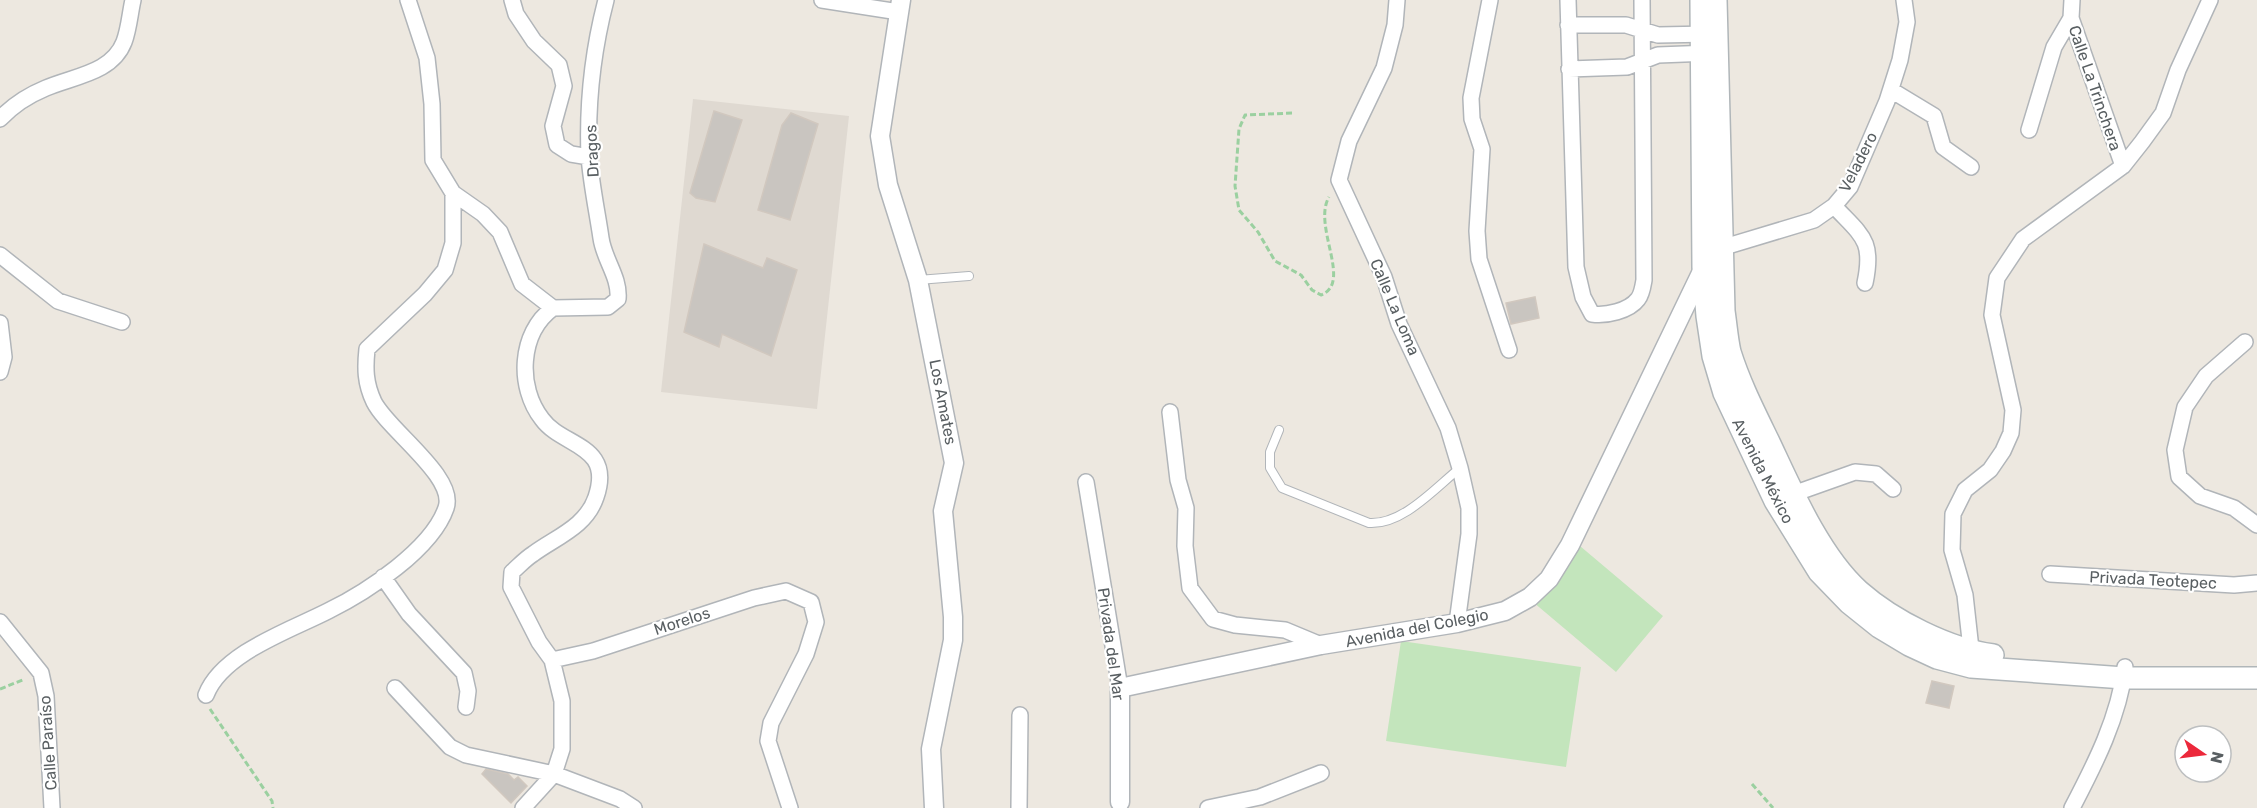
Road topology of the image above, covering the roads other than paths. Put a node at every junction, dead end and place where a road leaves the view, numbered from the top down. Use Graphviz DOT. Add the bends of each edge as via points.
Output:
graph roads {
  1 [pos="133,0"];
  2 [pos="408,0"];
  3 [pos="512,0"];
  4 [pos="606,0"];
  5 [pos="822,0"];
  6 [pos="1397,0"];
  7 [pos="1490,0"];
  8 [pos="1568,0"];
  9 [pos="1642,0"];
  10 [pos="1701,0"];
  11 [pos="1716,0"];
  12 [pos="1904,0"];
  13 [pos="2072,0"];
  14 [pos="2210,0"];
  15 [pos="900,6"];
  16 [pos="2071,18"];
  17 [pos="1568,26"];
  18 [pos="1642,32"];
  19 [pos="1709,44"];
  20 [pos="1642,60"];
  21 [pos="1569,69"];
  22 [pos="1891,90"];
  23 [pos="0,117"];
  24 [pos="2029,130"];
  25 [pos="590,157"];
  26 [pos="2123,166"];
  27 [pos="1971,167"];
  28 [pos="453,193"];
  29 [pos="1834,206"];
  30 [pos="1721,248"];
  31 [pos="0,255"];
  32 [pos="1703,267"];
  33 [pos="969,276"];
  34 [pos="918,280"];
  35 [pos="1865,283"];
  36 [pos="553,308"];
  37 [pos="122,321"];
  38 [pos="0,323"];
  39 [pos="2245,342"];
  40 [pos="1509,350"];
  41 [pos="0,372"];
  42 [pos="1170,412"];
  43 [pos="1279,430"];
  44 [pos="1460,468"];
  45 [pos="1086,482"];
  46 [pos="1893,489"];
  47 [pos="1793,494"];
  48 [pos="2257,525"];
  49 [pos="2050,574"];
  50 [pos="382,578"];
  51 [pos="2257,583"];
  52 [pos="0,622"];
  53 [pos="1457,622"];
  54 [pos="1321,645"];
  55 [pos="1972,659"];
  56 [pos="552,660"];
  57 [pos="2124,672"];
  58 [pos="2257,678"];
  59 [pos="395,688"];
  60 [pos="1120,688"];
  61 [pos="206,695"];
  62 [pos="466,707"];
  63 [pos="1020,715"];
  64 [pos="1321,773"];
  65 [pos="554,774"];
  66 [pos="1120,805"];
  67 [pos="52,808"];
  68 [pos="523,808"];
  69 [pos="634,808"];
  70 [pos="790,808"];
  71 [pos="934,808"];
  72 [pos="1019,808"];
  73 [pos="1208,808"];
  74 [pos="2072,808"];
  1 -- 23 [label="street" via="125,41 116,57 97,70 21,100"];
  2 -- 28 [label="street" via="427,58 433,160"];
  3 -- 25 [label="street" via="516,14 534,41 559,65 564,86 553,126 557,145 571,154"];
  4 -- 25 [label="street, Dragos" via="590,103"];
  5 -- 15 [label="street"];
  6 -- 44 [label="street, Calle La Loma" via="1384,68 1349,141 1339,180 1384,277 1399,324 1439,407"];
  7 -- 40 [label="street" via="1471,98 1472,119 1482,149 1477,231 1479,259"];
  8 -- 17 [label="street"];
  9 -- 18 [label="street"];
  10 -- 19 [label="main road, Avenida México"];
  11 -- 19 [label="main road, Avenida México"];
  12 -- 22 [label="street, Veladero" via="1907,22"];
  13 -- 16 [label="street, Calle La Trinchera"];
  14 -- 26 [label="street" via="2163,113"];
  15 -- 34 [label="street, Los Amates" via="880,136 888,185"];
  16 -- 24 [label="street" via="2054,47"];
  16 -- 26 [label="street, Calle La Trinchera"];
  17 -- 18 [label="street" via="1626,25"];
  17 -- 21 [label="street"];
  18 -- 19 [label="street"];
  18 -- 20 [label="street"];
  19 -- 20 [label="street"];
  19 -- 30 [label="main road, Avenida México"];
  19 -- 32 [label="main road, Avenida México"];
  20 -- 21 [label="street" via="1627,67"];
  20 -- 21 [label="street" via="1644,280 1639,298 1632,305 1603,316 1592,314 1582,297 1576,267"];
  22 -- 27 [label="street" via="1934,116 1943,147"];
  22 -- 29 [label="street, Veladero" via="1850,187"];
  25 -- 36 [label="street, Dragos" via="602,248 619,286 618,299 608,307"];
  26 -- 55 [label="street, Calle La Trinchera" via="2023,239 1997,278 1992,315 2013,410 2011,434 1990,470 1965,490 1953,514 1952,550 1965,594"];
  28 -- 36 [label="street" via="500,232 522,284"];
  28 -- 50 [label="street" via="453,243 445,270 367,349 364,374 375,403 444,482 448,505 439,526"];
  29 -- 30 [label="street, Veladero" via="1814,220"];
  29 -- 35 [label="street" via="1869,249"];
  30 -- 32 [label="street, Avenida del Colegio"];
  30 -- 47 [label="main road, Avenida México" via="1730,349 1741,384"];
  31 -- 37 [label="street" via="58,301"];
  32 -- 53 [label="street, Avenida del Colegio" via="1570,545 1549,579 1530,597 1505,611"];
  32 -- 55 [label="main road, Avenida México" via="1710,336 1724,393 1775,501 1819,572 1879,627 1928,654"];
  33 -- 34 [label="lane"];
  34 -- 71 [label="street, Los Amates" via="954,463 943,511 953,640 931,749"];
  36 -- 56 [label="street" via="533,328 524,380 542,420 588,451 599,467 596,497 575,529 512,572 511,587"];
  38 -- 41 [label="street" via="4,357"];
  39 -- 48 [label="street" via="2206,376 2185,407 2175,450 2179,477 2200,496 2234,508"];
  42 -- 54 [label="street" via="1185,508 1190,588 1213,619 1285,630"];
  43 -- 44 [label="lane" via="1270,452 1270,468 1282,488 1368,523 1380,524 1397,518"];
  44 -- 53 [label="street, Calle La Loma" via="1469,508"];
  45 -- 60 [label="street, Privada del Mar"];
  46 -- 47 [label="street" via="1876,474 1855,472"];
  47 -- 55 [label="main road, Avenida México" via="1831,558 1858,590"];
  49 -- 51 [label="street, Privada Teotepec"];
  50 -- 61 [label="street" via="331,610 245,653 211,684"];
  50 -- 62 [label="street" via="464,674"];
  52 -- 67 [label="street, Calle Paraíso" via="41,673 46,696"];
  53 -- 54 [label="street, Avenida del Colegio"];
  54 -- 60 [label="street, Avenida del Colegio"];
  55 -- 57 [label="main road, Avenida México"];
  56 -- 65 [label="street" via="562,701 562,749"];
  56 -- 70 [label="street, Morelos" via="593,651 754,598 786,591 811,602 816,622 771,723 768,741"];
  57 -- 58 [label="main road, Avenida México" via="2156,677"];
  57 -- 74 [label="street" via="2112,721"];
  59 -- 65 [label="street" via="450,747 466,755"];
  60 -- 66 [label="street, Privada del Mar"];
  63 -- 72 [label="street"];
  64 -- 73 [label="street" via="1260,797"];
  65 -- 68 [label="street"];
  65 -- 69 [label="street"];
}
